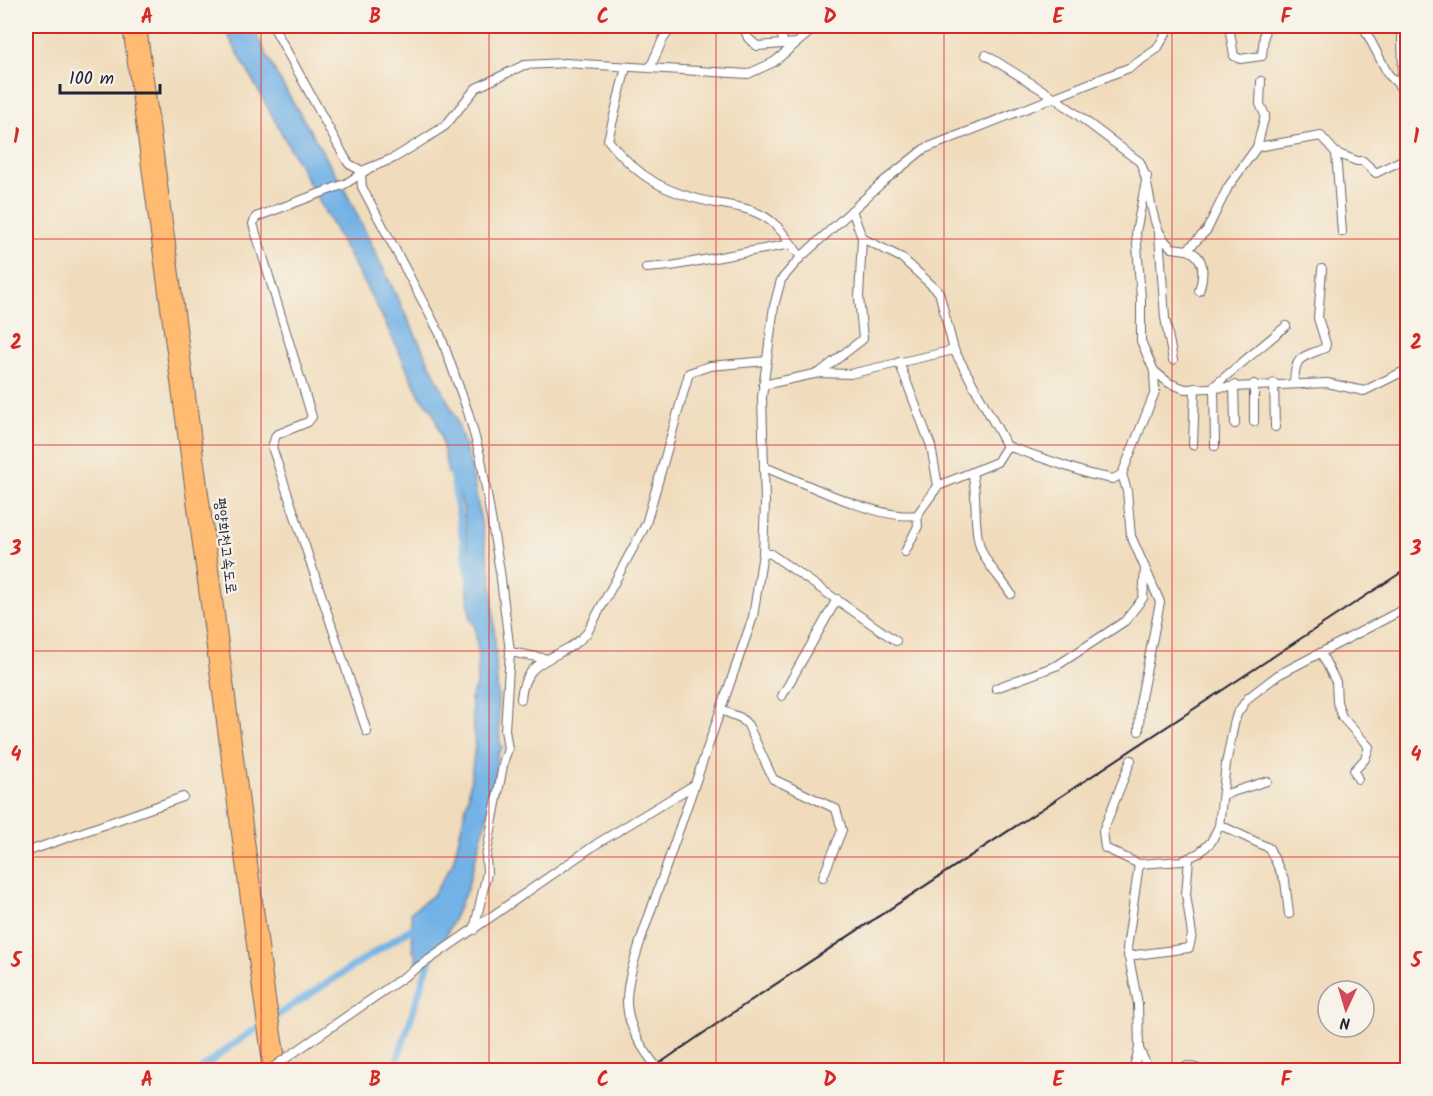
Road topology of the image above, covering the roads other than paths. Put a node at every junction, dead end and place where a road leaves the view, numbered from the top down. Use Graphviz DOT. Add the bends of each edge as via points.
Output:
graph roads {
  1 [pos="129,26"];
  2 [pos="140,26"];
  3 [pos="273,26"];
  4 [pos="673,26"];
  5 [pos="743,26"];
  6 [pos="781,26"];
  7 [pos="817,26"];
  8 [pos="1170,26"];
  9 [pos="1229,26"];
  10 [pos="1265,26"];
  11 [pos="1364,26"];
  12 [pos="1402,26"];
  13 [pos="796,43"];
  14 [pos="783,44"];
  15 [pos="986,55"];
  16 [pos="626,67"];
  17 [pos="650,68"];
  18 [pos="1261,81"];
  19 [pos="1399,86"];
  20 [pos="1407,94"];
  21 [pos="1055,99"];
  22 [pos="1257,147"];
  23 [pos="1336,153"];
  24 [pos="1407,157"];
  25 [pos="364,173"];
  26 [pos="1147,176"];
  27 [pos="852,210"];
  28 [pos="1342,232"];
  29 [pos="1159,234"];
  30 [pos="862,238"];
  31 [pos="791,244"];
  32 [pos="1187,250"];
  33 [pos="801,257"];
  34 [pos="646,268"];
  35 [pos="1322,269"];
  36 [pos="1199,291"];
  37 [pos="1286,326"];
  38 [pos="954,350"];
  39 [pos="1173,360"];
  40 [pos="766,361"];
  41 [pos="899,362"];
  42 [pos="1407,369"];
  43 [pos="1154,371"];
  44 [pos="819,373"];
  45 [pos="1274,383"];
  46 [pos="1293,383"];
  47 [pos="1254,384"];
  48 [pos="763,385"];
  49 [pos="1234,385"];
  50 [pos="1214,386"];
  51 [pos="1195,388"];
  52 [pos="1254,422"];
  53 [pos="1235,424"];
  54 [pos="1275,427"];
  55 [pos="1007,446"];
  56 [pos="1193,446"];
  57 [pos="1215,446"];
  58 [pos="765,467"];
  59 [pos="972,473"];
  60 [pos="1122,474"];
  61 [pos="938,486"];
  62 [pos="917,514"];
  63 [pos="905,552"];
  64 [pos="763,553"];
  65 [pos="1145,567"];
  66 [pos="1011,594"];
  67 [pos="837,599"];
  68 [pos="1407,607"];
  69 [pos="896,641"];
  70 [pos="510,652"];
  71 [pos="1321,653"];
  72 [pos="548,659"];
  73 [pos="996,688"];
  74 [pos="783,696"];
  75 [pos="521,699"];
  76 [pos="721,710"];
  77 [pos="1139,731"];
  78 [pos="368,732"];
  79 [pos="1131,760"];
  80 [pos="1358,779"];
  81 [pos="1267,781"];
  82 [pos="694,785"];
  83 [pos="1223,795"];
  84 [pos="183,797"];
  85 [pos="1220,825"];
  86 [pos="26,852"];
  87 [pos="1189,859"];
  88 [pos="1139,864"];
  89 [pos="823,877"];
  90 [pos="1289,914"];
  91 [pos="474,930"];
  92 [pos="1128,956"];
  93 [pos="265,1002"];
  94 [pos="1139,1048"];
  95 [pos="270,1071"];
  96 [pos="281,1071"];
  97 [pos="659,1071"];
  98 [pos="1133,1071"];
  99 [pos="1149,1071"];
  100 [pos="1173,1071"];
  101 [pos="1203,1071"];
  1 -- 93 [label="highway, 평양희천고속도로"];
  2 -- 93 [label="highway, 평양희천고속도로"];
  3 -- 25 [label="street" via="346,160"];
  4 -- 17 [label="street"];
  5 -- 14 [label="street" via="756,46"];
  6 -- 14 [label="street"];
  7 -- 13 [label="street"];
  8 -- 21 [label="street" via="1157,49 1139,62"];
  9 -- 10 [label="street" via="1234,56 1240,60 1262,56"];
  11 -- 19 [label="street" via="1388,74"];
  12 -- 19 [label="street" via="1404,77"];
  13 -- 14 [label="street"];
  13 -- 17 [label="street" via="774,62 748,74"];
  15 -- 21 [label="street"];
  16 -- 17 [label="street"];
  16 -- 25 [label="street" via="536,63 513,69 476,88 445,126"];
  16 -- 31 [label="street" via="608,140 626,163 657,186 745,208 765,217"];
  18 -- 22 [label="street" via="1260,104 1265,115"];
  19 -- 20 [label="street"];
  21 -- 26 [label="street" via="1140,162"];
  21 -- 27 [label="street" via="924,149"];
  22 -- 23 [label="street" via="1321,136"];
  22 -- 32 [label="street" via="1227,187 1207,230"];
  23 -- 24 [label="street" via="1363,161 1376,173"];
  23 -- 28 [label="street"];
  25 -- 70 [label="street" via="362,187 440,334 468,412 482,459"];
  25 -- 78 [label="street" via="345,184 256,217 253,228 312,413 308,422 276,435 272,447"];
  26 -- 29 [label="street"];
  26 -- 43 [label="street" via="1136,232 1141,341"];
  27 -- 30 [label="street"];
  27 -- 33 [label="street"];
  29 -- 32 [label="street" via="1172,248"];
  29 -- 39 [label="street" via="1165,318"];
  30 -- 38 [label="street" via="902,258 939,292"];
  30 -- 44 [label="street" via="859,297 863,339"];
  31 -- 33 [label="street"];
  31 -- 34 [label="street"];
  32 -- 36 [label="street" via="1197,255 1202,264 1204,277"];
  33 -- 40 [label="street" via="787,271 777,291"];
  35 -- 46 [label="street" via="1318,318 1325,348 1298,358"];
  37 -- 50 [label="street"];
  38 -- 41 [label="street"];
  38 -- 55 [label="street"];
  40 -- 48 [label="street"];
  40 -- 72 [label="street" via="710,366 689,373 646,524 587,633"];
  41 -- 44 [label="street" via="850,374"];
  41 -- 61 [label="street" via="931,446"];
  42 -- 46 [label="street" via="1364,391 1327,383"];
  43 -- 51 [label="street" via="1178,387"];
  43 -- 60 [label="street" via="1152,406"];
  44 -- 48 [label="street"];
  45 -- 46 [label="street"];
  45 -- 47 [label="street"];
  45 -- 54 [label="street"];
  47 -- 49 [label="street"];
  47 -- 52 [label="street"];
  48 -- 58 [label="street"];
  49 -- 50 [label="street"];
  49 -- 53 [label="street"];
  50 -- 51 [label="street"];
  50 -- 57 [label="street"];
  51 -- 56 [label="street"];
  55 -- 59 [label="street" via="997,462"];
  55 -- 60 [label="street" via="1106,479"];
  58 -- 62 [label="street" via="901,517"];
  58 -- 64 [label="street"];
  59 -- 61 [label="street"];
  59 -- 66 [label="street" via="980,546"];
  60 -- 65 [label="street" via="1131,536"];
  61 -- 62 [label="street"];
  62 -- 63 [label="street" via="918,526"];
  64 -- 67 [label="street" via="771,554"];
  64 -- 76 [label="street" via="753,617"];
  65 -- 73 [label="street" via="1143,598 1125,621 1058,665"];
  65 -- 77 [label="street" via="1159,596 1160,612 1140,703"];
  67 -- 69 [label="street"];
  67 -- 74 [label="street"];
  68 -- 71 [label="street"];
  70 -- 72 [label="street"];
  70 -- 91 [label="street" via="505,730 508,749"];
  71 -- 80 [label="street" via="1336,682 1342,717 1369,747 1354,771"];
  71 -- 83 [label="street" via="1263,684 1242,706 1226,764"];
  72 -- 75 [label="street" via="526,675"];
  76 -- 82 [label="street"];
  76 -- 89 [label="street" via="748,724 773,779 836,809 842,830"];
  79 -- 88 [label="street" via="1103,836 1106,848"];
  81 -- 83 [label="street"];
  82 -- 91 [label="street" via="598,843"];
  82 -- 97 [label="street" via="627,988 632,1031"];
  83 -- 85 [label="street"];
  84 -- 86 [label="street"];
  85 -- 87 [label="street" via="1206,847"];
  85 -- 90 [label="street" via="1269,848 1285,881"];
  87 -- 88 [label="street"];
  87 -- 92 [label="street" via="1189,948"];
  88 -- 92 [label="street"];
  91 -- 95 [label="street, bridge"];
  92 -- 94 [label="street" via="1138,1004"];
  93 -- 95 [label="highway, 평양희천고속도로"];
  93 -- 96 [label="highway, 평양희천고속도로"];
  94 -- 98 [label="street"];
  94 -- 99 [label="street"];
  100 -- 101 [label="street" via="1188,1066"];
}
